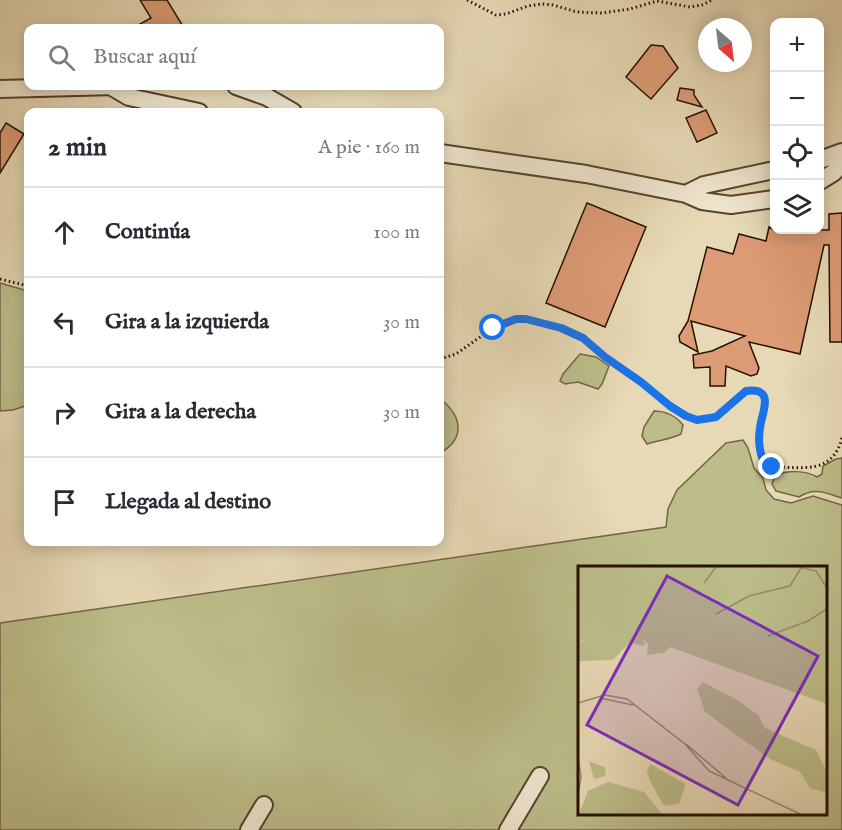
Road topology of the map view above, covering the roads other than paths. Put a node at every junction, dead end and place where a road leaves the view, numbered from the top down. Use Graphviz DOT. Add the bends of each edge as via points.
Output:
graph roads {
  1 [pos="24,88"];
  2 [pos="0,89"];
  3 [pos="119,90"];
  4 [pos="247,90"];
  5 [pos="180,108"];
  6 [pos="285,108"];
  7 [pos="842,152"];
  8 [pos="444,154"];
  9 [pos="824,158"];
  10 [pos="842,164"];
  11 [pos="770,171"];
  12 [pos="824,178"];
  13 [pos="686,194"];
  14 [pos="770,200"];
  15 [pos="540,776"];
  16 [pos="264,805"];
  17 [pos="249,830"];
  18 [pos="508,830"];
  1 -- 2 [label="street"];
  3 -- 5 [label="street" via="129,97"];
  4 -- 6 [label="street"];
  7 -- 9 [label="street"];
  8 -- 13 [label="street" via="586,174"];
  10 -- 12 [label="street"];
  11 -- 13 [label="street" via="704,185"];
  13 -- 14 [label="street" via="702,201 731,205"];
  15 -- 18 [label="street"];
  16 -- 17 [label="street"];
}
